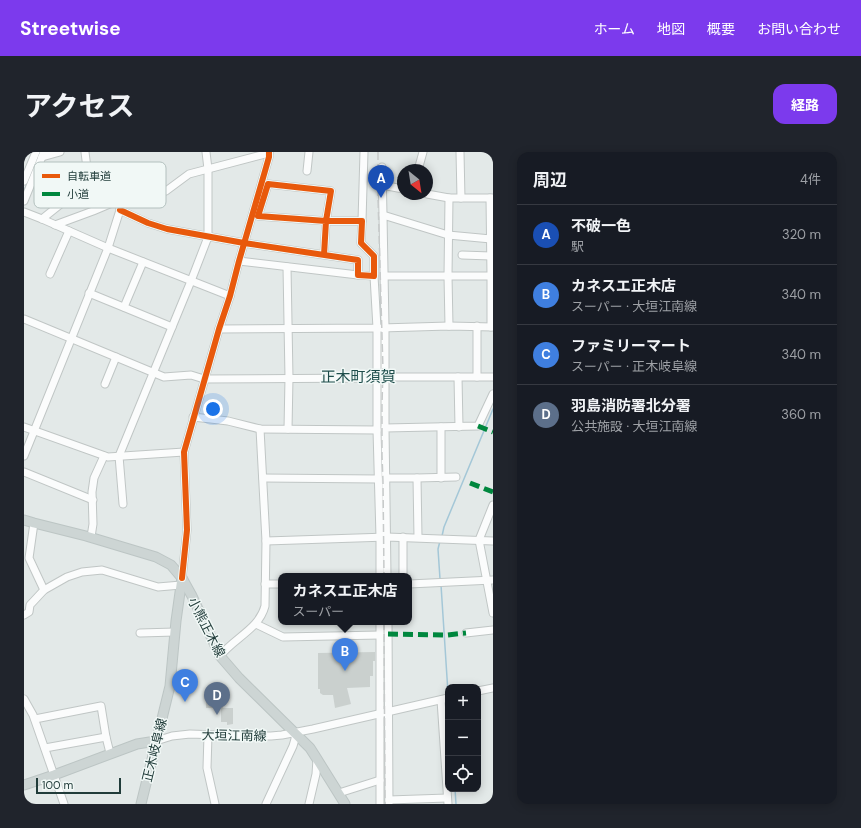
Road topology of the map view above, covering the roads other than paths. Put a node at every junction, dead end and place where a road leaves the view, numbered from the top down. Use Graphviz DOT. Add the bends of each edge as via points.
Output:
graph roads {
  1 [pos="60,152"];
  2 [pos="86,152"];
  3 [pos="206,152"];
  4 [pos="269,152"];
  5 [pos="309,152"];
  6 [pos="364,152"];
  7 [pos="424,152"];
  8 [pos="460,152"];
  9 [pos="40,154"];
  10 [pos="87,162"];
  11 [pos="34,164"];
  12 [pos="420,164"];
  13 [pos="382,167"];
  14 [pos="208,169"];
  15 [pos="307,171"];
  16 [pos="34,172"];
  17 [pos="24,181"];
  18 [pos="382,185"];
  19 [pos="397,188"];
  20 [pos="166,191"];
  21 [pos="433,195"];
  22 [pos="449,198"];
  23 [pos="461,198"];
  24 [pos="492,198"];
  25 [pos="24,201"];
  26 [pos="56,208"];
  27 [pos="100,208"];
  28 [pos="120,210"];
  29 [pos="24,212"];
  30 [pos="383,215"];
  31 [pos="42,219"];
  32 [pos="326,221"];
  33 [pos="362,221"];
  34 [pos="55,225"];
  35 [pos="68,231"];
  36 [pos="448,235"];
  37 [pos="208,237"];
  38 [pos="491,239"];
  39 [pos="244,243"];
  40 [pos="108,248"];
  41 [pos="324,255"];
  42 [pos="462,255"];
  43 [pos="491,256"];
  44 [pos="239,261"];
  45 [pos="143,262"];
  46 [pos="287,267"];
  47 [pos="50,274"];
  48 [pos="358,275"];
  49 [pos="374,276"];
  50 [pos="385,276"];
  51 [pos="448,276"];
  52 [pos="491,276"];
  53 [pos="191,281"];
  54 [pos="89,293"];
  55 [pos="230,296"];
  56 [pos="124,307"];
  57 [pos="24,319"];
  58 [pos="449,326"];
  59 [pos="477,326"];
  60 [pos="172,327"];
  61 [pos="385,327"];
  62 [pos="492,327"];
  63 [pos="288,328"];
  64 [pos="377,328"];
  65 [pos="219,329"];
  66 [pos="71,338"];
  67 [pos="116,357"];
  68 [pos="153,373"];
  69 [pos="385,377"];
  70 [pos="458,377"];
  71 [pos="477,377"];
  72 [pos="493,377"];
  73 [pos="289,378"];
  74 [pos="373,378"];
  75 [pos="204,379"];
  76 [pos="105,384"];
  77 [pos="493,394"];
  78 [pos="193,417"];
  79 [pos="24,427"];
  80 [pos="441,427"];
  81 [pos="459,427"];
  82 [pos="260,428"];
  83 [pos="385,428"];
  84 [pos="288,429"];
  85 [pos="377,430"];
  86 [pos="34,431"];
  87 [pos="184,452"];
  88 [pos="24,456"];
  89 [pos="104,456"];
  90 [pos="119,456"];
  91 [pos="24,472"];
  92 [pos="456,477"];
  93 [pos="263,478"];
  94 [pos="382,478"];
  95 [pos="417,478"];
  96 [pos="441,478"];
  97 [pos="92,500"];
  98 [pos="123,504"];
  99 [pos="493,505"];
  100 [pos="24,520"];
  101 [pos="34,523"];
  102 [pos="91,537"];
  103 [pos="383,537"];
  104 [pos="403,537"];
  105 [pos="418,537"];
  106 [pos="479,540"];
  107 [pos="493,540"];
  108 [pos="266,541"];
  109 [pos="380,573"];
  110 [pos="387,573"];
  111 [pos="403,573"];
  112 [pos="490,580"];
  113 [pos="182,581"];
  114 [pos="265,584"];
  115 [pos="278,584"];
  116 [pos="412,584"];
  117 [pos="44,590"];
  118 [pos="493,613"];
  119 [pos="24,615"];
  120 [pos="256,624"];
  121 [pos="380,625"];
  122 [pos="388,625"];
  123 [pos="493,630"];
  124 [pos="175,632"];
  125 [pos="140,633"];
  126 [pos="466,633"];
  127 [pos="380,635"];
  128 [pos="220,656"];
  129 [pos="493,688"];
  130 [pos="481,690"];
  131 [pos="24,699"];
  132 [pos="444,699"];
  133 [pos="384,713"];
  134 [pos="35,719"];
  135 [pos="295,732"];
  136 [pos="208,735"];
  137 [pos="106,737"];
  138 [pos="156,740"];
  139 [pos="45,748"];
  140 [pos="110,753"];
  141 [pos="318,758"];
  142 [pos="54,775"];
  143 [pos="380,780"];
  144 [pos="24,785"];
  145 [pos="338,792"];
  146 [pos="448,801"];
  147 [pos="390,802"];
  148 [pos="64,804"];
  149 [pos="141,804"];
  150 [pos="215,804"];
  151 [pos="266,804"];
  152 [pos="309,804"];
  153 [pos="345,804"];
  154 [pos="380,804"];
  1 -- 9 [label="street"];
  2 -- 10 [label="street"];
  3 -- 14 [label="street"];
  4 -- 14 [label="street"];
  4 -- 39 [label="street"];
  5 -- 15 [label="street"];
  6 -- 33 [label="street"];
  7 -- 12 [label="street"];
  8 -- 23 [label="street"];
  11 -- 17 [label="street"];
  13 -- 18 [label="street"];
  14 -- 20 [label="street" via="189,174"];
  14 -- 37 [label="street"];
  16 -- 25 [label="street"];
  18 -- 19 [label="street"];
  18 -- 30 [label="street"];
  21 -- 22 [label="street"];
  22 -- 23 [label="street"];
  22 -- 36 [label="street"];
  23 -- 24 [label="street"];
  24 -- 38 [label="street"];
  26 -- 31 [label="street"];
  27 -- 34 [label="street"];
  28 -- 37 [label="street" via="167,229"];
  28 -- 40 [label="street"];
  29 -- 31 [label="street"];
  30 -- 36 [label="street"];
  30 -- 50 [label="street"];
  31 -- 34 [label="street"];
  32 -- 32 [label="street" via="331,191 268,184 258,216"];
  32 -- 33 [label="street"];
  32 -- 41 [label="street"];
  33 -- 49 [label="street" via="361,243 374,256"];
  34 -- 35 [label="street"];
  35 -- 40 [label="street"];
  35 -- 47 [label="street"];
  36 -- 38 [label="street"];
  36 -- 51 [label="street"];
  37 -- 39 [label="street"];
  37 -- 53 [label="street"];
  38 -- 43 [label="street"];
  39 -- 41 [label="street"];
  39 -- 44 [label="street"];
  40 -- 45 [label="street"];
  40 -- 54 [label="street"];
  41 -- 48 [label="street" via="358,260"];
  42 -- 43 [label="street"];
  43 -- 52 [label="street"];
  44 -- 46 [label="street"];
  44 -- 55 [label="street"];
  45 -- 53 [label="street"];
  45 -- 56 [label="street"];
  46 -- 48 [label="street"];
  46 -- 63 [label="street"];
  48 -- 49 [label="street"];
  49 -- 64 [label="street"];
  50 -- 51 [label="street"];
  50 -- 61 [label="street"];
  51 -- 52 [label="street"];
  51 -- 58 [label="street"];
  52 -- 62 [label="street"];
  53 -- 55 [label="street"];
  53 -- 60 [label="street"];
  54 -- 56 [label="street"];
  54 -- 66 [label="street"];
  55 -- 65 [label="street"];
  56 -- 60 [label="street"];
  57 -- 66 [label="street"];
  58 -- 59 [label="street"];
  58 -- 61 [label="street"];
  59 -- 62 [label="street"];
  59 -- 71 [label="street"];
  60 -- 68 [label="street"];
  61 -- 64 [label="street"];
  61 -- 69 [label="street"];
  63 -- 64 [label="street"];
  63 -- 65 [label="street"];
  63 -- 73 [label="street"];
  64 -- 85 [label="street"];
  65 -- 75 [label="street"];
  66 -- 67 [label="street"];
  66 -- 86 [label="street"];
  67 -- 68 [label="street"];
  67 -- 76 [label="street"];
  68 -- 75 [label="street" via="164,377 191,375"];
  68 -- 90 [label="street"];
  69 -- 70 [label="street"];
  69 -- 83 [label="street"];
  70 -- 71 [label="street"];
  70 -- 81 [label="street"];
  71 -- 72 [label="street"];
  73 -- 74 [label="street"];
  73 -- 75 [label="street"];
  73 -- 84 [label="street"];
  75 -- 78 [label="street"];
  77 -- 81 [label="street" via="478,426"];
  78 -- 82 [label="street"];
  78 -- 87 [label="street"];
  79 -- 86 [label="street"];
  80 -- 81 [label="street"];
  80 -- 83 [label="street"];
  80 -- 96 [label="street"];
  82 -- 84 [label="street"];
  82 -- 93 [label="street"];
  83 -- 94 [label="street"];
  84 -- 85 [label="street"];
  85 -- 94 [label="street"];
  86 -- 88 [label="street"];
  86 -- 89 [label="street"];
  87 -- 90 [label="street"];
  87 -- 113 [label="street" via="187,530"];
  89 -- 90 [label="street"];
  89 -- 97 [label="street" via="94,478"];
  90 -- 98 [label="street"];
  91 -- 97 [label="street"];
  92 -- 96 [label="street"];
  93 -- 94 [label="street"];
  93 -- 108 [label="street"];
  94 -- 95 [label="street"];
  94 -- 103 [label="street"];
  95 -- 96 [label="street"];
  95 -- 105 [label="street"];
  97 -- 102 [label="street" via="94,524"];
  99 -- 106 [label="street"];
  100 -- 101 [label="main road, 小熊正木線"];
  101 -- 102 [label="main road, 小熊正木線"];
  101 -- 117 [label="street" via="29,558"];
  102 -- 113 [label="main road, 小熊正木線" via="156,557 171,565"];
  103 -- 104 [label="street"];
  103 -- 108 [label="street"];
  103 -- 109 [label="street"];
  103 -- 110 [label="street"];
  104 -- 105 [label="street"];
  104 -- 111 [label="street"];
  105 -- 106 [label="street"];
  106 -- 107 [label="street"];
  106 -- 112 [label="street"];
  108 -- 114 [label="street"];
  112 -- 116 [label="street"];
  112 -- 118 [label="street"];
  113 -- 117 [label="street" via="158,587 102,570 67,577"];
  113 -- 124 [label="main road, 正木岐阜線"];
  113 -- 128 [label="main road, 小熊正木線" via="192,596"];
  114 -- 115 [label="street"];
  114 -- 120 [label="street" via="265,606"];
  117 -- 119 [label="street" via="30,604 29,612"];
  120 -- 127 [label="street" via="283,637"];
  120 -- 128 [label="street"];
  121 -- 127 [label="street"];
  122 -- 133 [label="street"];
  123 -- 126 [label="street"];
  124 -- 125 [label="street"];
  124 -- 138 [label="main road, 正木岐阜線" via="170,686"];
  127 -- 133 [label="street"];
  128 -- 135 [label="main road, 小熊正木線"];
  129 -- 130 [label="street"];
  131 -- 134 [label="street"];
  132 -- 133 [label="street, 大垣江南線"];
  132 -- 146 [label="street"];
  133 -- 135 [label="street, 大垣江南線"];
  133 -- 143 [label="street"];
  133 -- 147 [label="street"];
  134 -- 137 [label="street" via="101,706"];
  134 -- 139 [label="street"];
  135 -- 136 [label="street, 大垣江南線" via="271,736"];
  135 -- 141 [label="main road, 小熊正木線"];
  135 -- 151 [label="street" via="293,746"];
  136 -- 138 [label="street, 大垣江南線" via="190,734"];
  136 -- 150 [label="street" via="207,768"];
  137 -- 139 [label="street"];
  137 -- 140 [label="street"];
  138 -- 140 [label="main road, 大垣江南線"];
  138 -- 149 [label="main road, 正木岐阜線"];
  139 -- 142 [label="street"];
  140 -- 142 [label="main road, 大垣江南線"];
  141 -- 145 [label="main road, 小熊正木線"];
  141 -- 152 [label="street"];
  142 -- 144 [label="main road, 大垣江南線"];
  142 -- 148 [label="street"];
  143 -- 145 [label="street"];
  143 -- 154 [label="street"];
  145 -- 153 [label="main road, 小熊正木線"];
  146 -- 147 [label="street"];
}
